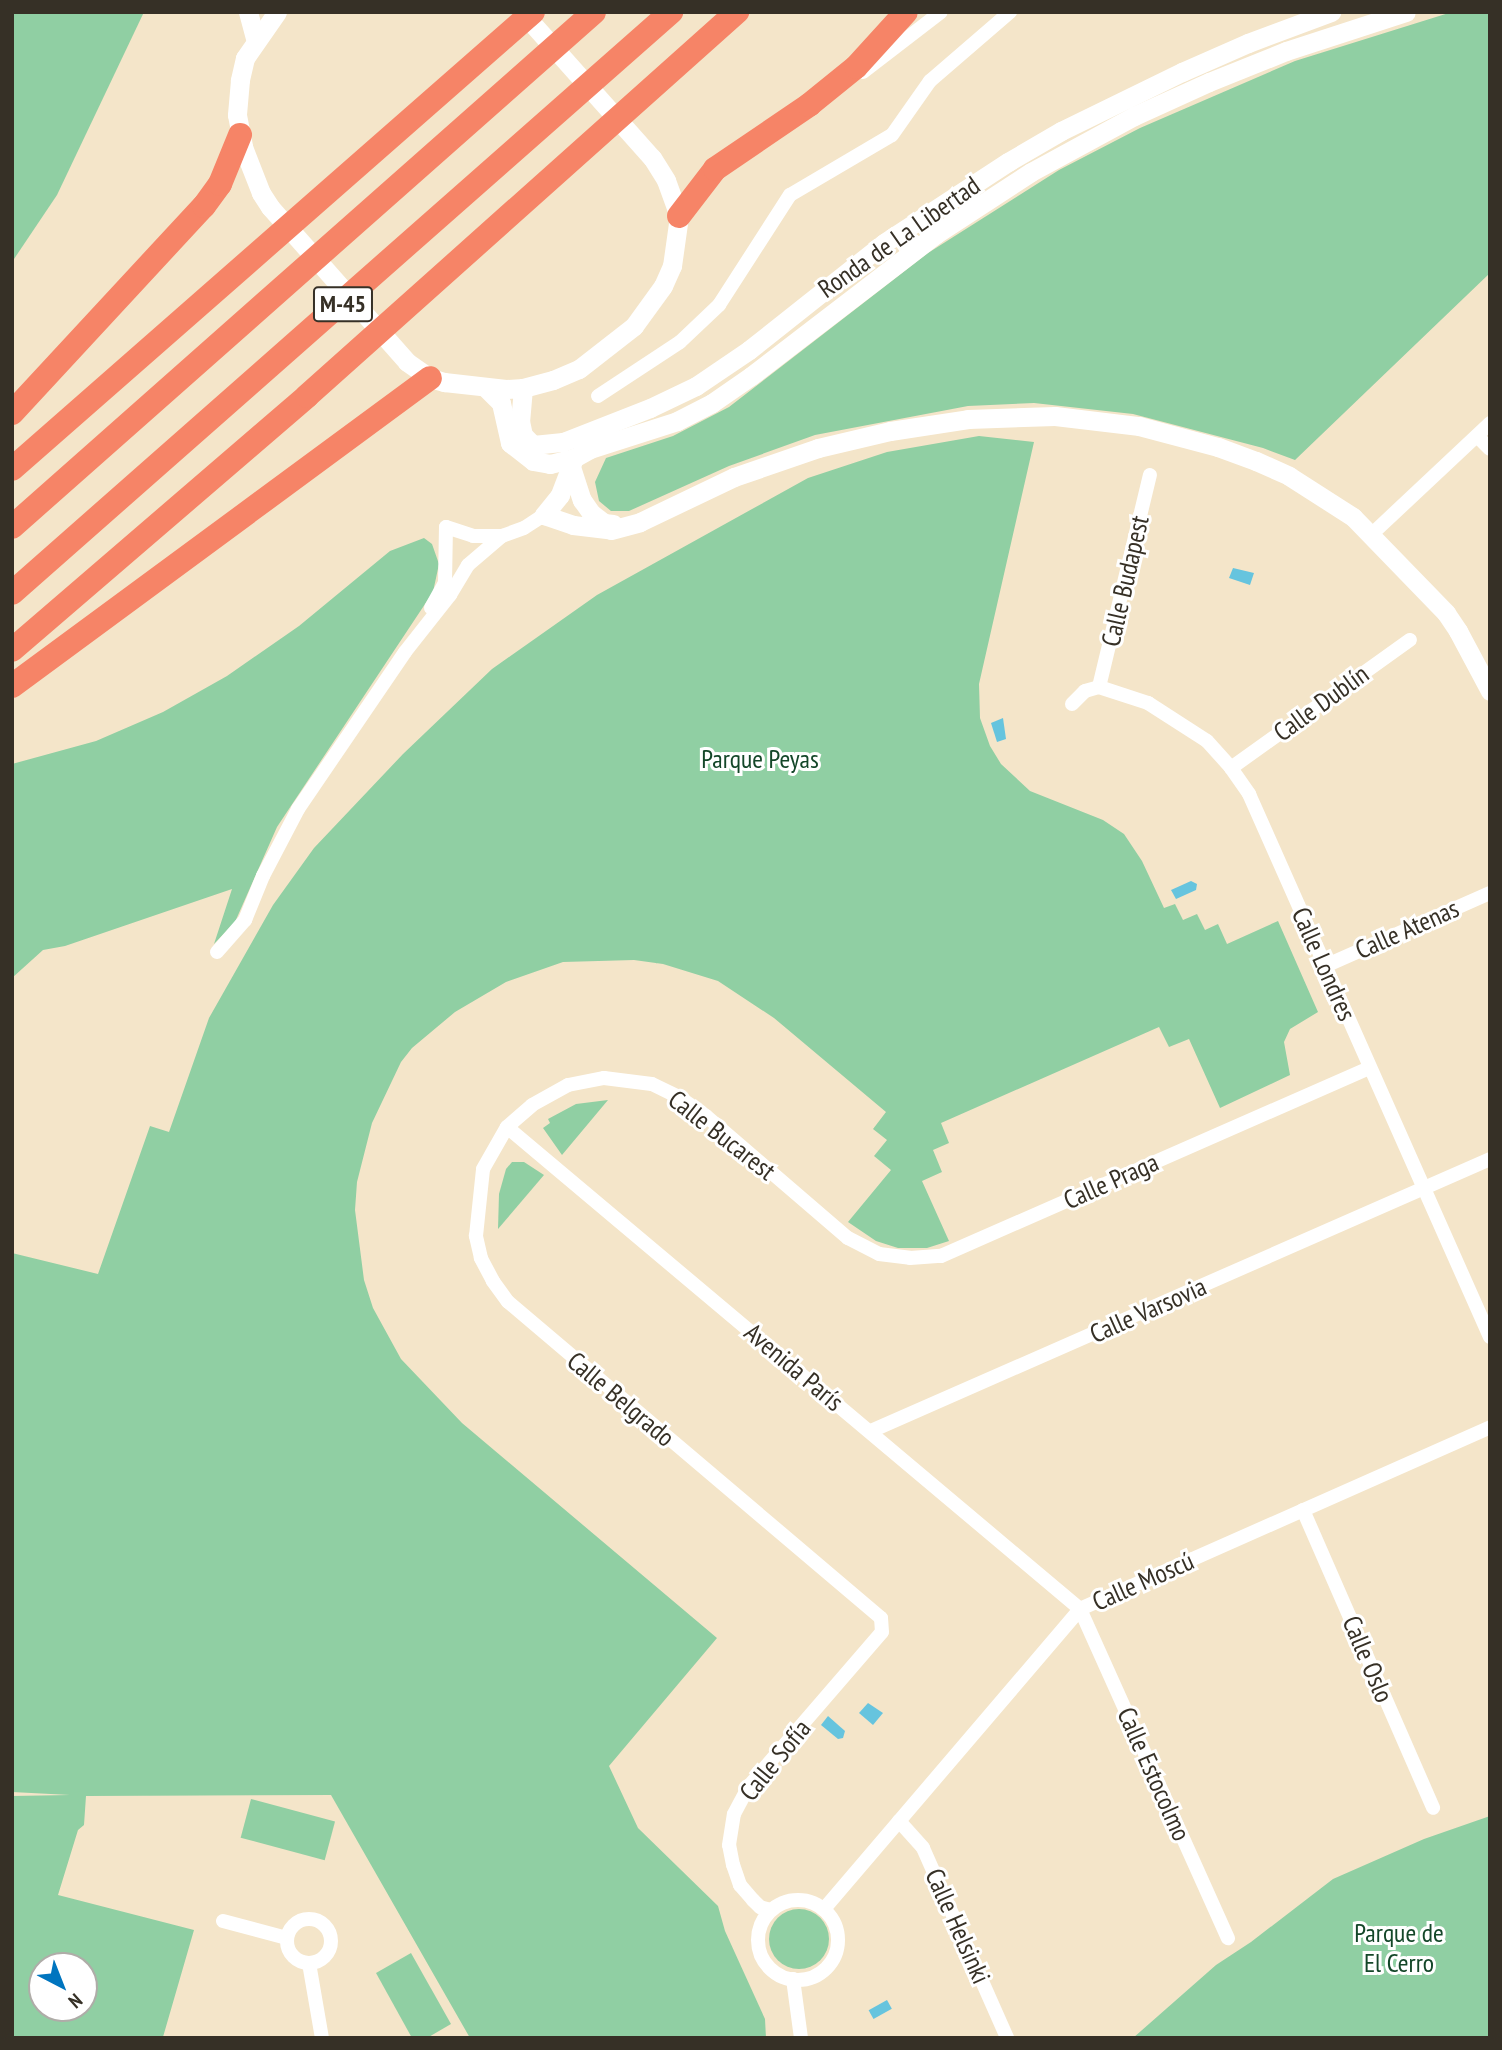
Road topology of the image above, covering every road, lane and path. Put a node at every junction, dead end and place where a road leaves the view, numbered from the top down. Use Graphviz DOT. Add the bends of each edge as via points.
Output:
graph roads {
  1 [pos="248,12"];
  2 [pos="276,12"];
  3 [pos="522,12"];
  4 [pos="533,12"];
  5 [pos="594,12"];
  6 [pos="671,12"];
  7 [pos="737,12"];
  8 [pos="906,12"];
  9 [pos="941,12"];
  10 [pos="1010,12"];
  11 [pos="1331,12"];
  12 [pos="1406,12"];
  13 [pos="255,40"];
  14 [pos="811,103"];
  15 [pos="240,135"];
  16 [pos="679,216"];
  17 [pos="430,378"];
  18 [pos="486,388"];
  19 [pos="523,388"];
  20 [pos="598,396"];
  21 [pos="12,413"];
  22 [pos="1490,423"];
  23 [pos="1477,436"];
  24 [pos="1490,449"];
  25 [pos="573,464"];
  26 [pos="12,469"];
  27 [pos="1150,475"];
  28 [pos="544,515"];
  29 [pos="628,526"];
  30 [pos="12,527"];
  31 [pos="1372,534"];
  32 [pos="502,536"];
  33 [pos="12,593"];
  34 [pos="1410,639"];
  35 [pos="12,650"];
  36 [pos="405,652"];
  37 [pos="12,686"];
  38 [pos="1099,687"];
  39 [pos="1490,691"];
  40 [pos="1072,704"];
  41 [pos="1231,768"];
  42 [pos="1490,893"];
  43 [pos="218,952"];
  44 [pos="1325,965"];
  45 [pos="1370,1068"];
  46 [pos="508,1128"];
  47 [pos="1490,1158"];
  48 [pos="1423,1188"];
  49 [pos="848,1238"];
  50 [pos="1490,1337"];
  51 [pos="1490,1427"];
  52 [pos="871,1431"];
  53 [pos="1303,1510"];
  54 [pos="1080,1609"];
  55 [pos="881,1618"];
  56 [pos="1433,1808"];
  57 [pos="899,1821"];
  58 [pos="824,1909"];
  59 [pos="771,1910"];
  60 [pos="223,1921"];
  61 [pos="287,1938"];
  62 [pos="1228,1938"];
  63 [pos="309,1963"];
  64 [pos="793,1979"];
  65 [pos="322,2038"];
  66 [pos="801,2038"];
  67 [pos="1007,2038"];
  1 -- 13 [label="main road"];
  2 -- 13 [label="main road, M-45"];
  3 -- 16 [label="main road" via="659,168"];
  4 -- 26 [label="highway"];
  5 -- 30 [label="highway, M-45"];
  6 -- 33 [label="highway, M-45"];
  7 -- 35 [label="highway" via="307,396"];
  8 -- 14 [label="highway" via="856,67"];
  9 -- 14 [label="street" via="856,77"];
  10 -- 20 [label="street" via="930,81 892,135 790,195 719,305 680,342"];
  11 -- 19 [label="main road, Ronda de La Libertad" via="1182,72 1061,131 884,243 696,386 650,408 563,442 533,445 523,435 520,421"];
  12 -- 25 [label="main road, Ronda de La Libertad" via="1286,51 1123,122 982,202 712,403 677,421 590,449"];
  13 -- 15 [label="main road, M-45" via="240,80"];
  14 -- 16 [label="highway" via="715,169"];
  15 -- 17 [label="main road, M-45" via="253,178 270,207 407,362"];
  15 -- 21 [label="highway" via="220,184 204,206"];
  16 -- 19 [label="main road, M-45" via="672,266 634,326 579,369"];
  17 -- 18 [label="main road, M-45"];
  17 -- 37 [label="highway"];
  18 -- 19 [label="main road, M-45"];
  18 -- 25 [label="main road, Ronda de La Libertad" via="500,403 510,443 520,454 533,461"];
  22 -- 23 [label="street"];
  23 -- 24 [label="street"];
  23 -- 31 [label="street"];
  25 -- 28 [label="main road" via="560,495"];
  25 -- 29 [label="main road" via="591,513 604,523"];
  27 -- 38 [label="street, Calle Budapest"];
  28 -- 29 [label="main road" via="611,530"];
  28 -- 32 [label="street"];
  29 -- 31 [label="main road" via="734,477 818,448 968,419 1055,416 1139,426 1218,447 1290,476"];
  31 -- 39 [label="main road" via="1446,613"];
  32 -- 36 [label="street" via="468,565"];
  32 -- 36 [label="street" via="473,536 446,527 445,583"];
  34 -- 41 [label="street, Calle Dublín"];
  36 -- 43 [label="street" via="298,809 245,920"];
  38 -- 40 [label="street" via="1085,691"];
  38 -- 41 [label="street, Calle Londres" via="1148,703 1182,722"];
  41 -- 44 [label="street, Calle Londres" via="1249,794"];
  42 -- 44 [label="street, Calle Atenas"];
  44 -- 45 [label="street, Calle Londres"];
  45 -- 48 [label="street, Calle Londres"];
  45 -- 49 [label="street, Calle Praga" via="941,1256 879,1254"];
  46 -- 49 [label="street, Calle Bucarest" via="532,1105 568,1085 604,1078 652,1084 706,1116"];
  46 -- 52 [label="street, Avenida París"];
  46 -- 55 [label="street, Calle Belgrado" via="483,1169 476,1236 481,1258 508,1302"];
  47 -- 48 [label="street, Calle Varsovia"];
  48 -- 50 [label="street, Calle Londres"];
  48 -- 52 [label="street, Calle Varsovia"];
  51 -- 53 [label="street, Calle Moscú"];
  52 -- 54 [label="street, Avenida París"];
  53 -- 54 [label="street, Calle Moscú"];
  53 -- 56 [label="street, Calle Oslo"];
  54 -- 57 [label="street, Calle Moscú"];
  54 -- 62 [label="street, Calle Estocolmo"];
  55 -- 59 [label="street, Calle Sofía" via="883,1632 749,1786 734,1814 729,1845 740,1885 760,1908"];
  57 -- 58 [label="street, Calle Moscú"];
  57 -- 67 [label="street, Calle Helsinki" via="923,1848"];
  58 -- 59 [label="street" via="797,1899"];
  58 -- 64 [label="street" via="837,1931 836,1952 820,1973"];
  59 -- 64 [label="street" via="760,1926 760,1952 775,1972"];
  60 -- 61 [label="street"];
  61 -- 63 [label="street" via="294,1958"];
  61 -- 63 [label="street" via="304,1920 324,1925 330,1946 323,1958"];
  63 -- 65 [label="street"];
  64 -- 66 [label="street"];
}
